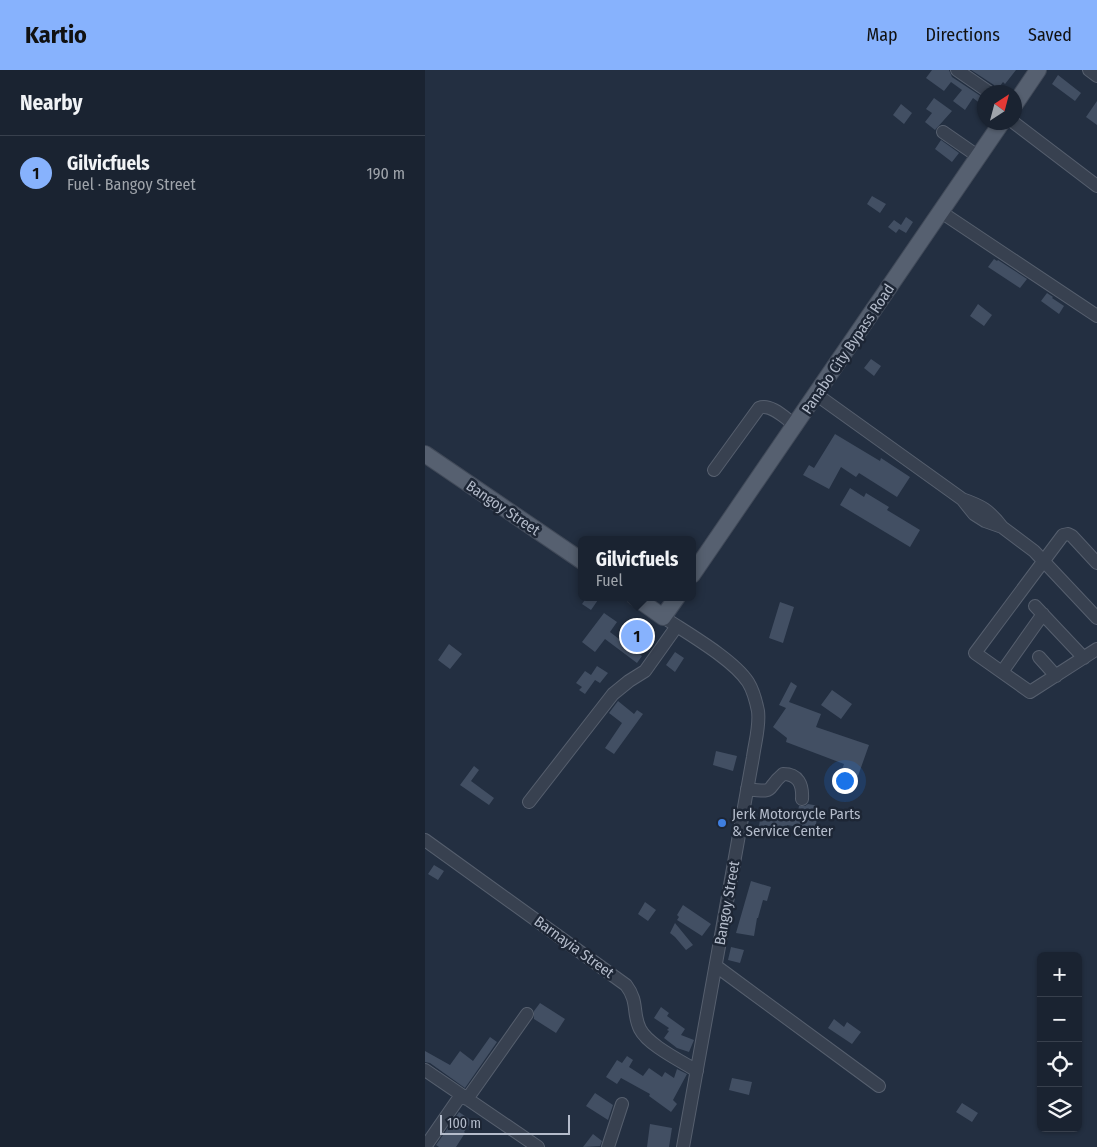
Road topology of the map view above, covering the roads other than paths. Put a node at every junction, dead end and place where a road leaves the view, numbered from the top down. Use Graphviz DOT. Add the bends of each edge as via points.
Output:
graph roads {
  1 [pos="957,70"];
  2 [pos="1037,70"];
  3 [pos="1089,70"];
  4 [pos="1097,76"];
  5 [pos="979,85"];
  6 [pos="1022,93"];
  7 [pos="1022,129"];
  8 [pos="997,130"];
  9 [pos="943,132"];
  10 [pos="979,157"];
  11 [pos="1097,186"];
  12 [pos="941,212"];
  13 [pos="1097,316"];
  14 [pos="817,395"];
  15 [pos="796,426"];
  16 [pos="425,454"];
  17 [pos="714,470"];
  18 [pos="578,558"];
  19 [pos="1043,560"];
  20 [pos="1097,563"];
  21 [pos="696,569"];
  22 [pos="641,601"];
  23 [pos="674,601"];
  24 [pos="663,617"];
  25 [pos="1097,618"];
  26 [pos="677,626"];
  27 [pos="1097,649"];
  28 [pos="1039,656"];
  29 [pos="1084,658"];
  30 [pos="1002,672"];
  31 [pos="1056,676"];
  32 [pos="747,789"];
  33 [pos="802,799"];
  34 [pos="529,802"];
  35 [pos="425,840"];
  36 [pos="716,966"];
  37 [pos="527,1014"];
  38 [pos="425,1070"];
  39 [pos="697,1071"];
  40 [pos="879,1086"];
  41 [pos="464,1096"];
  42 [pos="622,1104"];
  43 [pos="425,1147"];
  44 [pos="538,1147"];
  45 [pos="608,1147"];
  46 [pos="683,1147"];
  1 -- 5 [label="street"];
  2 -- 6 [label="main road"];
  3 -- 4 [label="street"];
  7 -- 11 [label="street"];
  8 -- 10 [label="main road, Panabo City Bypass Road"];
  9 -- 10 [label="street"];
  10 -- 12 [label="main road, Panabo City Bypass Road"];
  12 -- 13 [label="street"];
  12 -- 14 [label="main road, Panabo City Bypass Road"];
  14 -- 15 [label="main road, Panabo City Bypass Road"];
  14 -- 19 [label="street" via="962,499 974,514 1002,527"];
  15 -- 17 [label="street" via="770,407 759,408"];
  15 -- 21 [label="main road, Panabo City Bypass Road"];
  16 -- 18 [label="main road, Bangoy Street"];
  19 -- 20 [label="street" via="1066,534 1072,536"];
  19 -- 25 [label="street"];
  19 -- 30 [label="street" via="975,653"];
  22 -- 24 [label="main road, Bangoy Street"];
  23 -- 24 [label="main road"];
  24 -- 26 [label="street, Bangoy Street"];
  26 -- 32 [label="street, Bangoy Street" via="725,660 753,691 758,726"];
  26 -- 34 [label="street" via="645,671 613,694"];
  27 -- 29 [label="street"];
  28 -- 31 [label="street"];
  29 -- 30 [label="street" via="1039,610"];
  29 -- 31 [label="street"];
  30 -- 31 [label="street" via="1030,692"];
  32 -- 33 [label="street" via="767,792 783,774 789,774 801,783"];
  32 -- 36 [label="street, Bangoy Street"];
  35 -- 39 [label="street, Barnayia Street" via="626,985 635,1002 641,1030 649,1039"];
  36 -- 39 [label="street, Bangoy Street"];
  36 -- 40 [label="street"];
  37 -- 41 [label="street"];
  38 -- 41 [label="street"];
  39 -- 46 [label="street, Bangoy Street"];
  41 -- 43 [label="street"];
  41 -- 44 [label="street"];
  42 -- 45 [label="street"];
}
